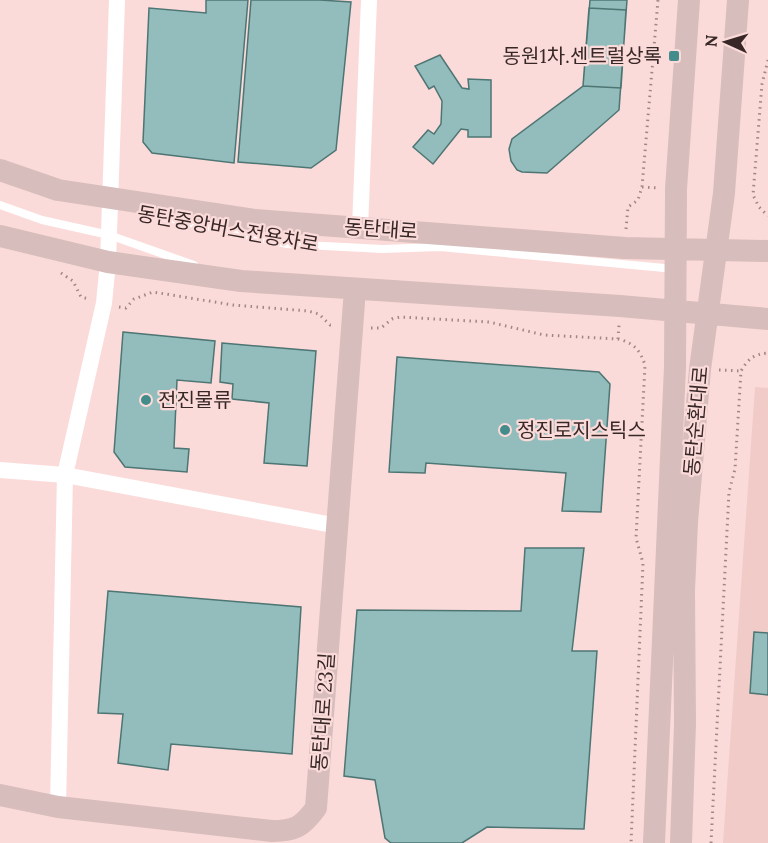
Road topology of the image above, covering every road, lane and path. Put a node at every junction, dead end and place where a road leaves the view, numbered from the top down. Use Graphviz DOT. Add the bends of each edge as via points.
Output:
graph roads {
  1 [pos="117,0"];
  2 [pos="369,0"];
  3 [pos="658,0"];
  4 [pos="689,0"];
  5 [pos="738,0"];
  6 [pos="768,60"];
  7 [pos="0,170"];
  8 [pos="0,205"];
  9 [pos="109,206"];
  10 [pos="628,207"];
  11 [pos="151,215"];
  12 [pos="768,216"];
  13 [pos="360,228"];
  14 [pos="109,235"];
  15 [pos="0,236"];
  16 [pos="716,249"];
  17 [pos="768,251"];
  18 [pos="676,259"];
  19 [pos="108,262"];
  20 [pos="57,271"];
  21 [pos="241,281"];
  22 [pos="355,289"];
  23 [pos="81,297"];
  24 [pos="126,308"];
  25 [pos="676,311"];
  26 [pos="707,313"];
  27 [pos="768,319"];
  28 [pos="330,325"];
  29 [pos="381,328"];
  30 [pos="768,353"];
  31 [pos="0,470"];
  32 [pos="65,474"];
  33 [pos="338,526"];
  34 [pos="0,795"];
  35 [pos="58,807"];
  36 [pos="631,843"];
  37 [pos="654,843"];
  38 [pos="681,843"];
  39 [pos="711,843"];
  1 -- 9 [label="street"];
  2 -- 13 [label="street"];
  3 -- 10 [label="path" via="642,187 638,200"];
  4 -- 18 [label="street, 동탄순환대로" via="676,189"];
  5 -- 16 [label="street, 동탄순환대로" via="724,193"];
  6 -- 12 [label="path" via="762,84 753,195"];
  7 -- 9 [label="street, 동탄대로"];
  8 -- 14 [label="lane" via="42,220"];
  9 -- 13 [label="street, 동탄대로"];
  9 -- 14 [label="street"];
  11 -- 18 [label="lane, 동탄중앙버스전용차로" via="287,244"];
  13 -- 18 [label="street, 동탄대로" via="613,247"];
  14 -- 19 [label="street"];
  14 -- 21 [label="lane"];
  15 -- 19 [label="street"];
  16 -- 17 [label="street, 동탄대로"];
  16 -- 18 [label="street, 동탄대로"];
  16 -- 26 [label="street, 동탄순환대로"];
  18 -- 25 [label="street, 동탄순환대로"];
  19 -- 21 [label="street"];
  19 -- 32 [label="street" via="104,303"];
  20 -- 23 [label="path" via="73,281"];
  21 -- 22 [label="street"];
  22 -- 25 [label="street"];
  22 -- 33 [label="street, 동탄대로 23길"];
  24 -- 28 [label="path" via="153,292 233,305 308,311 319,314"];
  25 -- 26 [label="street"];
  25 -- 37 [label="street, 동탄순환대로"];
  26 -- 27 [label="street"];
  26 -- 38 [label="street, 동탄순환대로" via="687,533"];
  29 -- 36 [label="path" via="400,317 489,322 544,334 618,339 630,342 643,357 636,538 643,563"];
  30 -- 39 [label="path" via="753,356 741,371 735,469 729,492"];
  31 -- 32 [label="street"];
  32 -- 33 [label="street"];
  32 -- 35 [label="street"];
  33 -- 35 [label="street, 동탄대로 23길" via="316,808 306,822 291,831 272,831"];
  34 -- 35 [label="street, 동탄대로 23길"];
}
